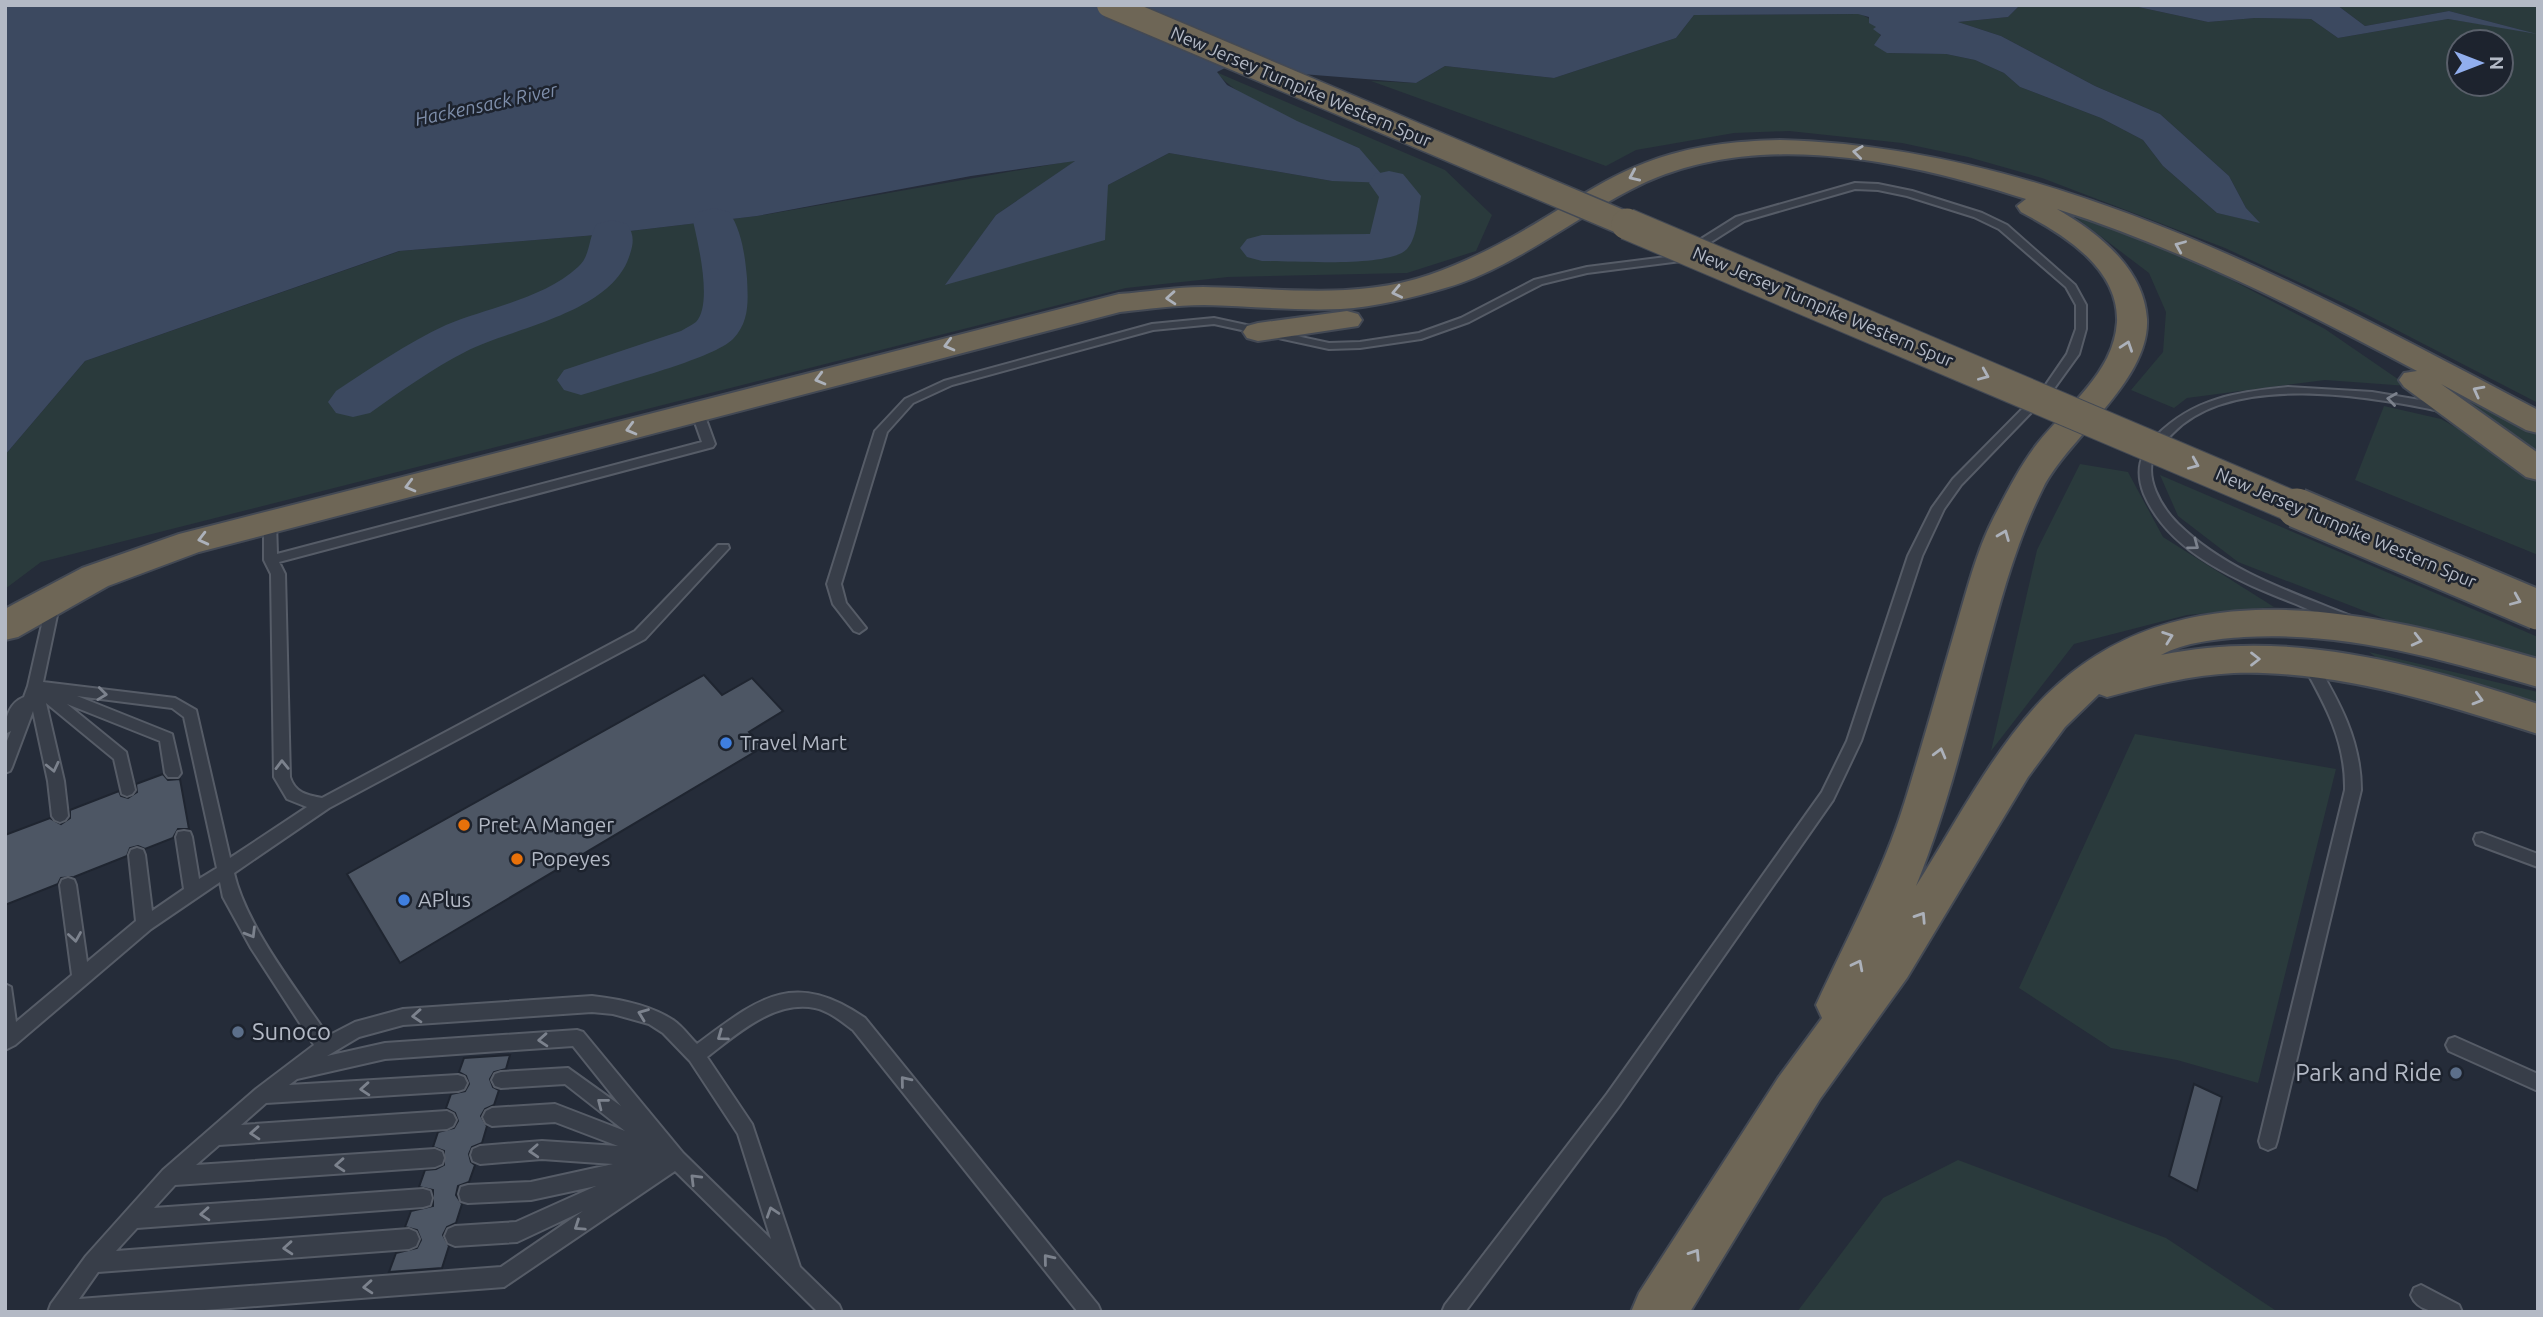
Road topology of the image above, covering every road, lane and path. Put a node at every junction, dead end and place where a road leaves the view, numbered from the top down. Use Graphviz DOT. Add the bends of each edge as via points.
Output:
graph roads {
  1 [pos="1109,5"];
  2 [pos="1148,5"];
  3 [pos="1924,165"];
  4 [pos="1550,227"];
  5 [pos="2242,274"];
  6 [pos="1258,331"];
  7 [pos="697,411"];
  8 [pos="2459,412"];
  9 [pos="2538,423"];
  10 [pos="2538,469"];
  11 [pos="270,523"];
  12 [pos="723,548"];
  13 [pos="271,560"];
  14 [pos="2538,583"];
  15 [pos="55,596"];
  16 [pos="2538,610"];
  17 [pos="5,627"];
  18 [pos="859,628"];
  19 [pos="2376,631"];
  20 [pos="2309,663"];
  21 [pos="2538,673"];
  22 [pos="35,686"];
  23 [pos="2070,698"];
  24 [pos="2530,717"];
  25 [pos="5,728"];
  26 [pos="5,767"];
  27 [pos="173,773"];
  28 [pos="127,790"];
  29 [pos="324,804"];
  30 [pos="60,816"];
  31 [pos="184,837"];
  32 [pos="2482,839"];
  33 [pos="136,855"];
  34 [pos="2538,861"];
  35 [pos="224,871"];
  36 [pos="68,885"];
  37 [pos="193,892"];
  38 [pos="145,924"];
  39 [pos="81,976"];
  40 [pos="5,992"];
  41 [pos="7,1040"];
  42 [pos="2455,1045"];
  43 [pos="325,1046"];
  44 [pos="696,1055"];
  45 [pos="292,1072"];
  46 [pos="1810,1072"];
  47 [pos="501,1080"];
  48 [pos="458,1083"];
  49 [pos="2538,1083"];
  50 [pos="262,1096"];
  51 [pos="492,1117"];
  52 [pos="447,1120"];
  53 [pos="215,1136"];
  54 [pos="2268,1141"];
  55 [pos="480,1155"];
  56 [pos="435,1158"];
  57 [pos="676,1159"];
  58 [pos="170,1176"];
  59 [pos="468,1195"];
  60 [pos="423,1198"];
  61 [pos="131,1219"];
  62 [pos="455,1236"];
  63 [pos="409,1239"];
  64 [pos="93,1263"];
  65 [pos="793,1276"];
  66 [pos="2421,1295"];
  67 [pos="58,1311"];
  68 [pos="832,1312"];
  69 [pos="1091,1312"];
  70 [pos="1452,1312"];
  71 [pos="1658,1312"];
  72 [pos="2452,1312"];
  1 -- 16 [label="highway, New Jersey Turnpike Western Spur, one-way, bridge"];
  2 -- 14 [label="highway, New Jersey Turnpike Western Spur"];
  3 -- 4 [label="highway, one-way" via="1825,149 1712,153 1628,179"];
  5 -- 3 [label="highway, one-way" via="2133,226 2064,202 2007,183"];
  46 -- 3 [label="highway, one-way" via="1910,849 2005,530 2048,452 2115,371 2132,333 2126,291 2110,264 2087,242 2017,200"];
  4 -- 6 [label="highway" via="1473,283 1431,304 1373,318"];
  4 -- 7 [label="highway, one-way" via="1470,268 1399,292 1340,300 1200,296 1119,303"];
  5 -- 8 [label="highway" via="2362,342"];
  9 -- 5 [label="highway, one-way" via="2336,317"];
  6 -- 18 [label="lane" via="1214,321 1170,324 948,383 909,401 881,430 835,574 840,604"];
  6 -- 70 [label="lane" via="1329,346 1421,336 1465,320 1538,282 1587,270 1677,259 1740,219 1855,186 1909,193 1991,220 2062,276 2081,305 2081,328 2066,365 1957,482 1927,529 1898,602 1854,741 1828,796 1613,1100"];
  7 -- 11 [label="highway, one-way"];
  7 -- 13 [label="lane" via="709,444"];
  8 -- 10 [label="highway"];
  8 -- 19 [label="lane, one-way" via="2344,392 2303,390 2245,396 2186,415 2159,437 2145,461 2153,500 2192,544 2258,582"];
  11 -- 13 [label="lane"];
  11 -- 15 [label="highway, one-way" via="127,562"];
  12 -- 29 [label="lane" via="640,635"];
  29 -- 13 [label="lane, one-way" via="292,797 285,789 278,574"];
  15 -- 17 [label="highway"];
  15 -- 22 [label="lane"];
  19 -- 21 [label="highway, one-way"];
  23 -- 19 [label="highway, one-way" via="2109,664 2187,630 2264,622"];
  23 -- 20 [label="highway, one-way" via="2106,682 2178,665 2256,659"];
  20 -- 24 [label="highway, one-way" via="2417,682"];
  20 -- 54 [label="lane" via="2346,732 2354,780"];
  22 -- 25 [label="lane"];
  22 -- 26 [label="lane"];
  22 -- 27 [label="lane" via="167,738"];
  22 -- 28 [label="lane" via="121,756"];
  22 -- 30 [label="lane, one-way" via="57,781"];
  22 -- 35 [label="lane, one-way" via="175,703 191,714"];
  46 -- 23 [label="highway, one-way" via="1875,987 2023,752"];
  29 -- 35 [label="lane"];
  31 -- 37 [label="lane"];
  32 -- 34 [label="lane"];
  33 -- 38 [label="lane"];
  35 -- 37 [label="lane"];
  35 -- 43 [label="lane, one-way" via="243,920"];
  36 -- 39 [label="lane, one-way"];
  37 -- 38 [label="lane"];
  38 -- 39 [label="lane"];
  39 -- 41 [label="lane"];
  40 -- 41 [label="lane"];
  42 -- 49 [label="lane"];
  44 -- 43 [label="lane, one-way" via="669,1027 653,1018 634,1010 592,1004 403,1017 355,1030"];
  43 -- 45 [label="lane"];
  65 -- 44 [label="lane, one-way" via="746,1130"];
  69 -- 44 [label="lane, one-way" via="845,1012 811,999 792,998 769,1005"];
  45 -- 50 [label="lane"];
  57 -- 45 [label="lane, one-way" via="577,1038 385,1051"];
  71 -- 46 [label="highway, one-way"];
  57 -- 47 [label="lane, one-way" via="568,1076"];
  48 -- 50 [label="lane, one-way"];
  50 -- 53 [label="lane"];
  51 -- 57 [label="lane" via="555,1113"];
  52 -- 53 [label="lane, one-way"];
  53 -- 58 [label="lane"];
  57 -- 55 [label="lane, one-way" via="542,1150"];
  56 -- 58 [label="lane, one-way"];
  57 -- 59 [label="lane" via="531,1191"];
  57 -- 62 [label="lane" via="517,1231"];
  65 -- 57 [label="lane, one-way"];
  57 -- 67 [label="lane, one-way" via="504,1277"];
  58 -- 61 [label="lane"];
  60 -- 61 [label="lane, one-way"];
  61 -- 64 [label="lane"];
  63 -- 64 [label="lane, one-way"];
  64 -- 67 [label="lane"];
  65 -- 68 [label="lane"];
  66 -- 72 [label="lane"];
}
